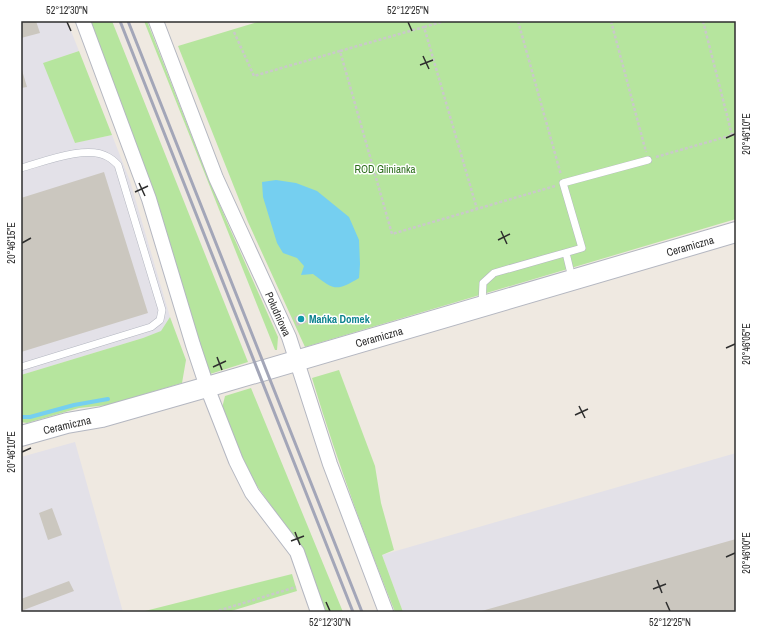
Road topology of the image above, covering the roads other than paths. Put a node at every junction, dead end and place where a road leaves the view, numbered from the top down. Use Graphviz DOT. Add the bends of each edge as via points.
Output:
graph roads {
  1 [pos="83,21"];
  2 [pos="156,21"];
  3 [pos="648,160"];
  4 [pos="21,168"];
  5 [pos="736,232"];
  6 [pos="566,253"];
  7 [pos="573,280"];
  8 [pos="482,307"];
  9 [pos="297,361"];
  10 [pos="21,367"];
  11 [pos="207,387"];
  12 [pos="21,436"];
  13 [pos="318,612"];
  14 [pos="386,612"];
  1 -- 11 [label="street" via="150,199 192,345"];
  2 -- 9 [label="street, Południowa" via="216,178 289,337"];
  3 -- 6 [label="lane" via="563,183 582,248"];
  4 -- 10 [label="lane" via="69,154 88,152 108,156 118,165 162,310 160,320 151,327"];
  5 -- 7 [label="main road, Ceramiczna"];
  6 -- 7 [label="lane"];
  6 -- 8 [label="lane" via="494,273 483,283"];
  7 -- 8 [label="main road, Ceramiczna"];
  8 -- 9 [label="main road, Ceramiczna"];
  9 -- 11 [label="main road, Ceramiczna"];
  9 -- 14 [label="street, Południowa" via="325,450"];
  11 -- 12 [label="main road, Ceramiczna" via="102,417 67,423"];
  11 -- 13 [label="street" via="236,461 252,493 297,552"];
}
